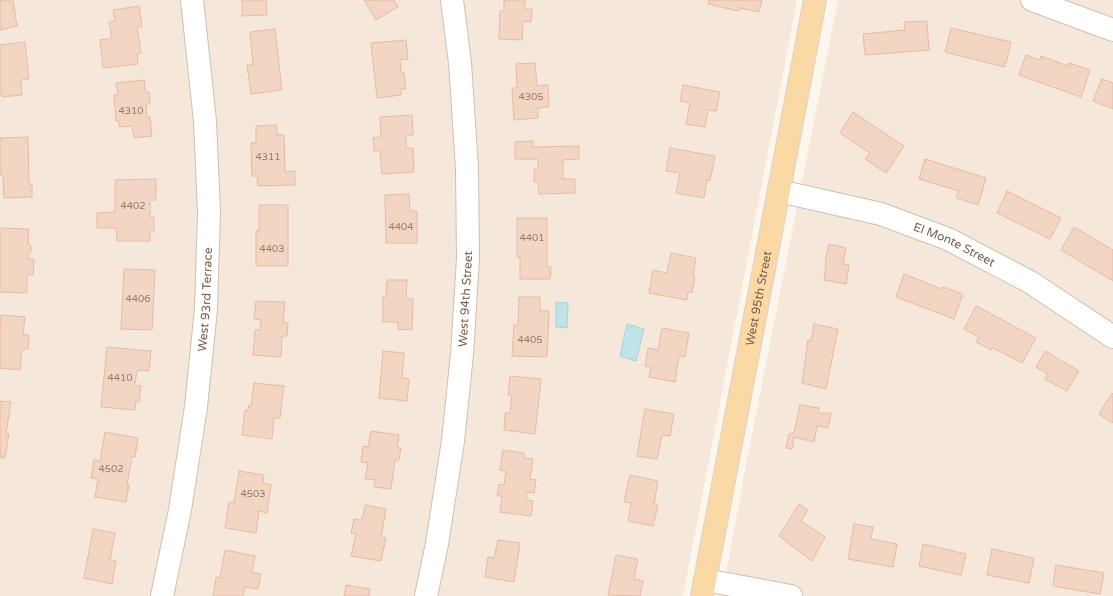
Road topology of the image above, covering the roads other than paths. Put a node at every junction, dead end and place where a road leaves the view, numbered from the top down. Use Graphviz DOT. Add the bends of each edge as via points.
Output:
graph roads {
  1 [pos="192,0"];
  2 [pos="452,0"];
  3 [pos="815,0"];
  4 [pos="1032,0"];
  5 [pos="1113,30"];
  6 [pos="779,191"];
  7 [pos="1113,337"];
  8 [pos="704,588"];
  9 [pos="162,596"];
  10 [pos="426,596"];
  11 [pos="791,596"];
  1 -- 9 [label="street, West 93rd Terrace" via="205,128 209,212 206,309 196,407 180,510"];
  2 -- 10 [label="street, West 94th Street" via="460,63 467,168 468,258 454,441"];
  3 -- 6 [label="main road, West 95th Street"];
  4 -- 5 [label="street"];
  6 -- 7 [label="street, El Monte Street" via="881,214 948,239 1030,282"];
  6 -- 8 [label="main road, West 95th Street"];
  8 -- 11 [label="street"];
}
